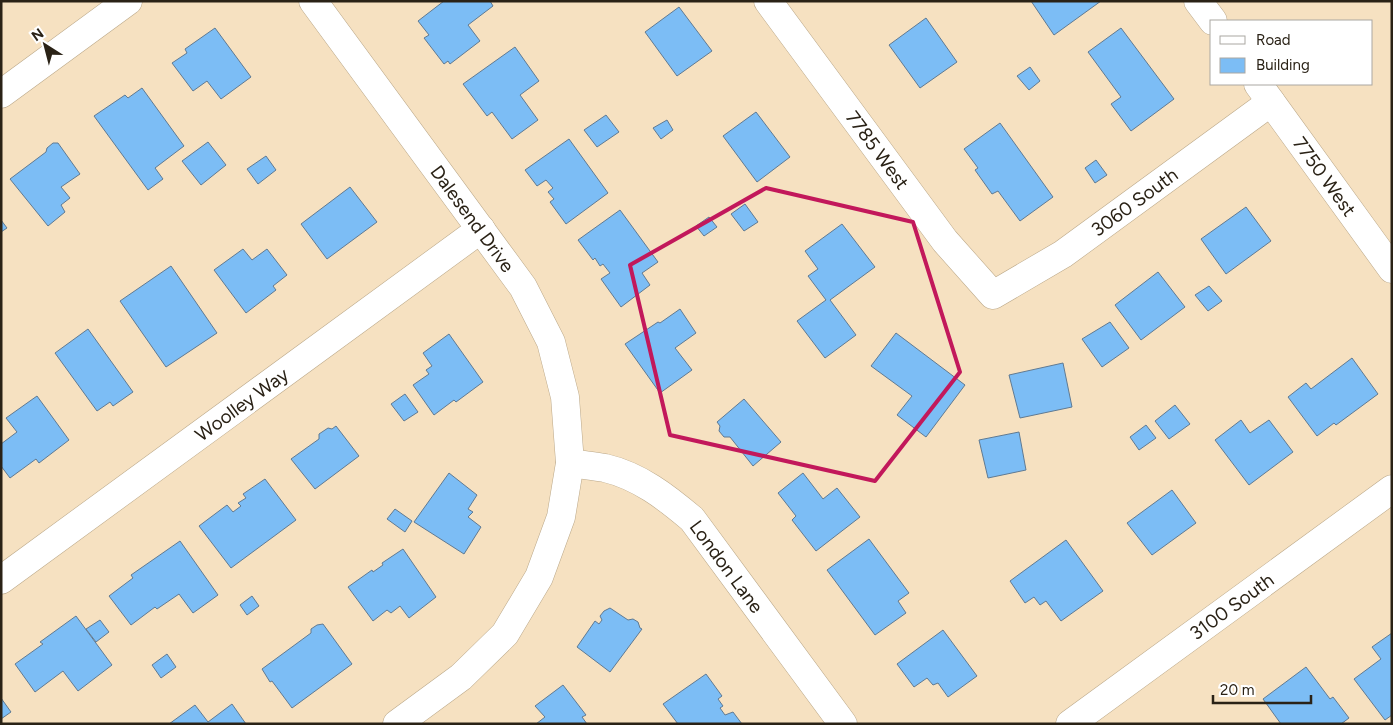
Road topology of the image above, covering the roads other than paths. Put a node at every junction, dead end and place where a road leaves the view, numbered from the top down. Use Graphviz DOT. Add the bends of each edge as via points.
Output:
graph roads {
  1 [pos="128,1"];
  2 [pos="313,1"];
  3 [pos="768,1"];
  4 [pos="1198,1"];
  5 [pos="1212,20"];
  6 [pos="1265,93"];
  7 [pos="1,94"];
  8 [pos="481,229"];
  9 [pos="1392,270"];
  10 [pos="993,295"];
  11 [pos="570,463"];
  12 [pos="1392,489"];
  13 [pos="1,580"];
  14 [pos="397,724"];
  15 [pos="843,724"];
  16 [pos="1070,724"];
  1 -- 7 [label="street"];
  2 -- 8 [label="street, Dalesend Drive"];
  3 -- 10 [label="street, 7785 West" via="945,241"];
  4 -- 5 [label="street"];
  6 -- 9 [label="street, 7750 West"];
  6 -- 10 [label="street, 3060 South" via="1063,254"];
  8 -- 11 [label="street, Dalesend Drive" via="523,287 551,342 565,397"];
  8 -- 13 [label="street, Woolley Way"];
  11 -- 14 [label="street, Dalesend Drive" via="561,517 539,577 505,634 461,677"];
  11 -- 15 [label="street, London Lane" via="606,468 638,480 692,519"];
  12 -- 16 [label="street, 3100 South"];
}
